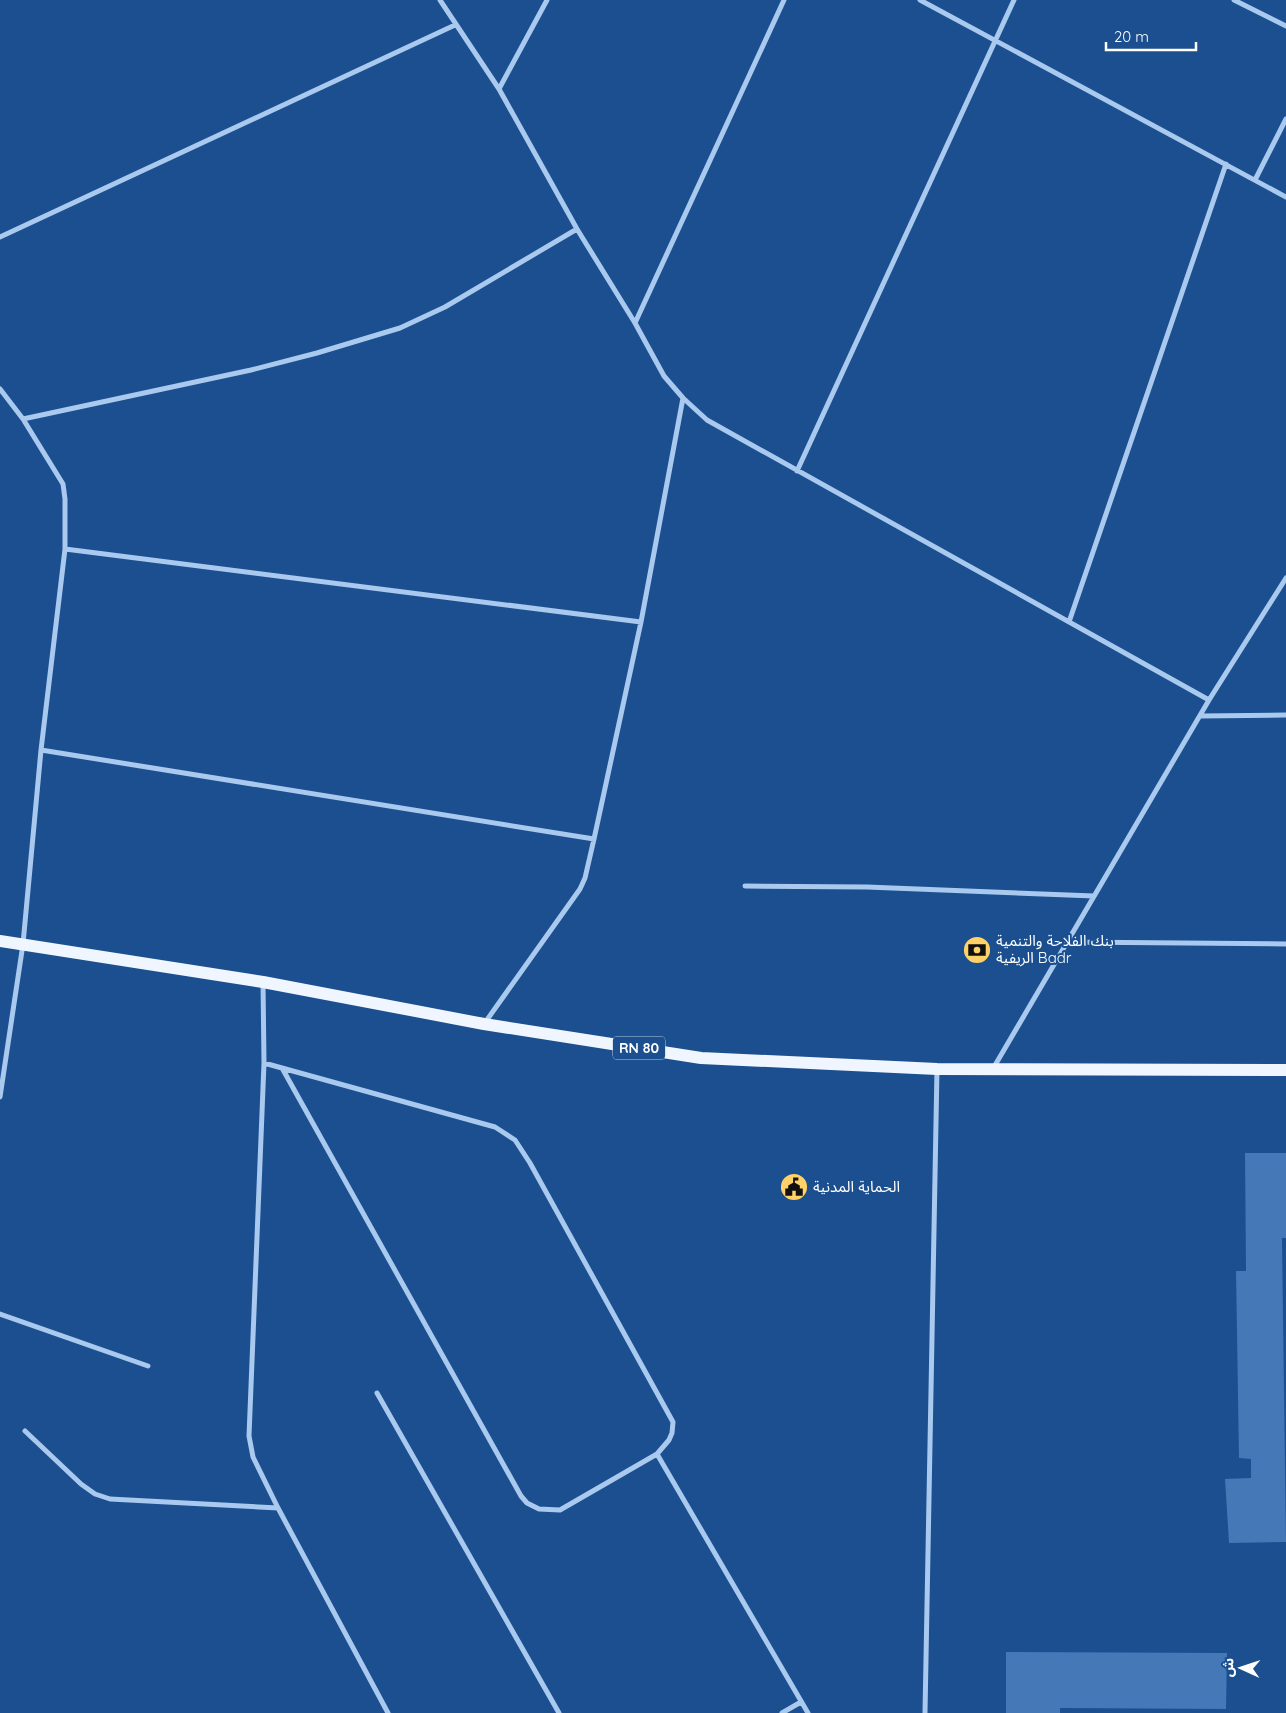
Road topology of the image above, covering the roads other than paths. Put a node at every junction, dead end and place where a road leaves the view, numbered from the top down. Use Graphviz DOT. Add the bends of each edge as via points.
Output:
graph roads {
  1 [pos="440,0"];
  2 [pos="547,0"];
  3 [pos="784,0"];
  4 [pos="920,0"];
  5 [pos="1014,0"];
  6 [pos="1234,0"];
  7 [pos="455,25"];
  8 [pos="1286,26"];
  9 [pos="995,39"];
  10 [pos="499,89"];
  11 [pos="1286,119"];
  12 [pos="1226,164"];
  13 [pos="1255,180"];
  14 [pos="1286,197"];
  15 [pos="577,229"];
  16 [pos="0,237"];
  17 [pos="635,323"];
  18 [pos="0,389"];
  19 [pos="682,398"];
  20 [pos="23,419"];
  21 [pos="797,471"];
  22 [pos="65,549"];
  23 [pos="1286,578"];
  24 [pos="641,622"];
  25 [pos="1069,622"];
  26 [pos="1209,700"];
  27 [pos="1286,715"];
  28 [pos="1200,716"];
  29 [pos="41,750"];
  30 [pos="594,839"];
  31 [pos="744,886"];
  32 [pos="1094,896"];
  33 [pos="0,941"];
  34 [pos="1066,942"];
  35 [pos="23,944"];
  36 [pos="1286,944"];
  37 [pos="263,982"];
  38 [pos="484,1024"];
  39 [pos="264,1063"];
  40 [pos="282,1068"];
  41 [pos="937,1069"];
  42 [pos="993,1069"];
  43 [pos="1286,1070"];
  44 [pos="0,1097"];
  45 [pos="0,1314"];
  46 [pos="148,1366"];
  47 [pos="377,1393"];
  48 [pos="25,1431"];
  49 [pos="656,1454"];
  50 [pos="278,1508"];
  51 [pos="801,1702"];
  52 [pos="388,1713"];
  53 [pos="559,1713"];
  54 [pos="782,1713"];
  55 [pos="808,1713"];
  56 [pos="925,1713"];
  1 -- 7 [label="street"];
  2 -- 10 [label="street"];
  3 -- 17 [label="street"];
  4 -- 9 [label="street"];
  5 -- 9 [label="street"];
  6 -- 8 [label="street"];
  7 -- 10 [label="street"];
  7 -- 16 [label="street"];
  9 -- 12 [label="street"];
  9 -- 21 [label="street"];
  10 -- 15 [label="street"];
  11 -- 13 [label="street"];
  12 -- 13 [label="street"];
  12 -- 25 [label="street"];
  13 -- 14 [label="street"];
  15 -- 17 [label="street"];
  15 -- 20 [label="street" via="446,307 400,328 251,370"];
  17 -- 19 [label="street" via="664,376"];
  18 -- 20 [label="street"];
  19 -- 21 [label="street" via="707,420"];
  19 -- 24 [label="street"];
  20 -- 22 [label="street" via="63,484"];
  21 -- 25 [label="street"];
  22 -- 24 [label="street"];
  22 -- 29 [label="street"];
  23 -- 26 [label="street"];
  24 -- 30 [label="street"];
  25 -- 26 [label="street"];
  26 -- 28 [label="street"];
  27 -- 28 [label="street"];
  28 -- 32 [label="street"];
  29 -- 30 [label="street"];
  29 -- 35 [label="street"];
  30 -- 38 [label="street" via="580,889"];
  31 -- 32 [label="street" via="867,887"];
  32 -- 34 [label="street"];
  33 -- 35 [label="main road, RN 80"];
  34 -- 36 [label="street"];
  34 -- 42 [label="street"];
  35 -- 37 [label="main road, RN 80"];
  35 -- 44 [label="street"];
  37 -- 38 [label="main road, RN 80"];
  37 -- 39 [label="street"];
  38 -- 41 [label="main road, RN 80" via="701,1058"];
  39 -- 40 [label="street"];
  39 -- 50 [label="street" via="249,1436 253,1457"];
  40 -- 49 [label="street" via="495,1127 515,1140 673,1422 669,1440"];
  40 -- 49 [label="street" via="527,1503 539,1509 560,1510"];
  41 -- 42 [label="main road, RN 80"];
  41 -- 56 [label="street"];
  42 -- 43 [label="main road, RN 80"];
  45 -- 46 [label="street"];
  47 -- 53 [label="street"];
  48 -- 50 [label="street" via="95,1494 130,1501"];
  49 -- 51 [label="street"];
  50 -- 52 [label="street"];
  51 -- 54 [label="street"];
  51 -- 55 [label="street"];
}
